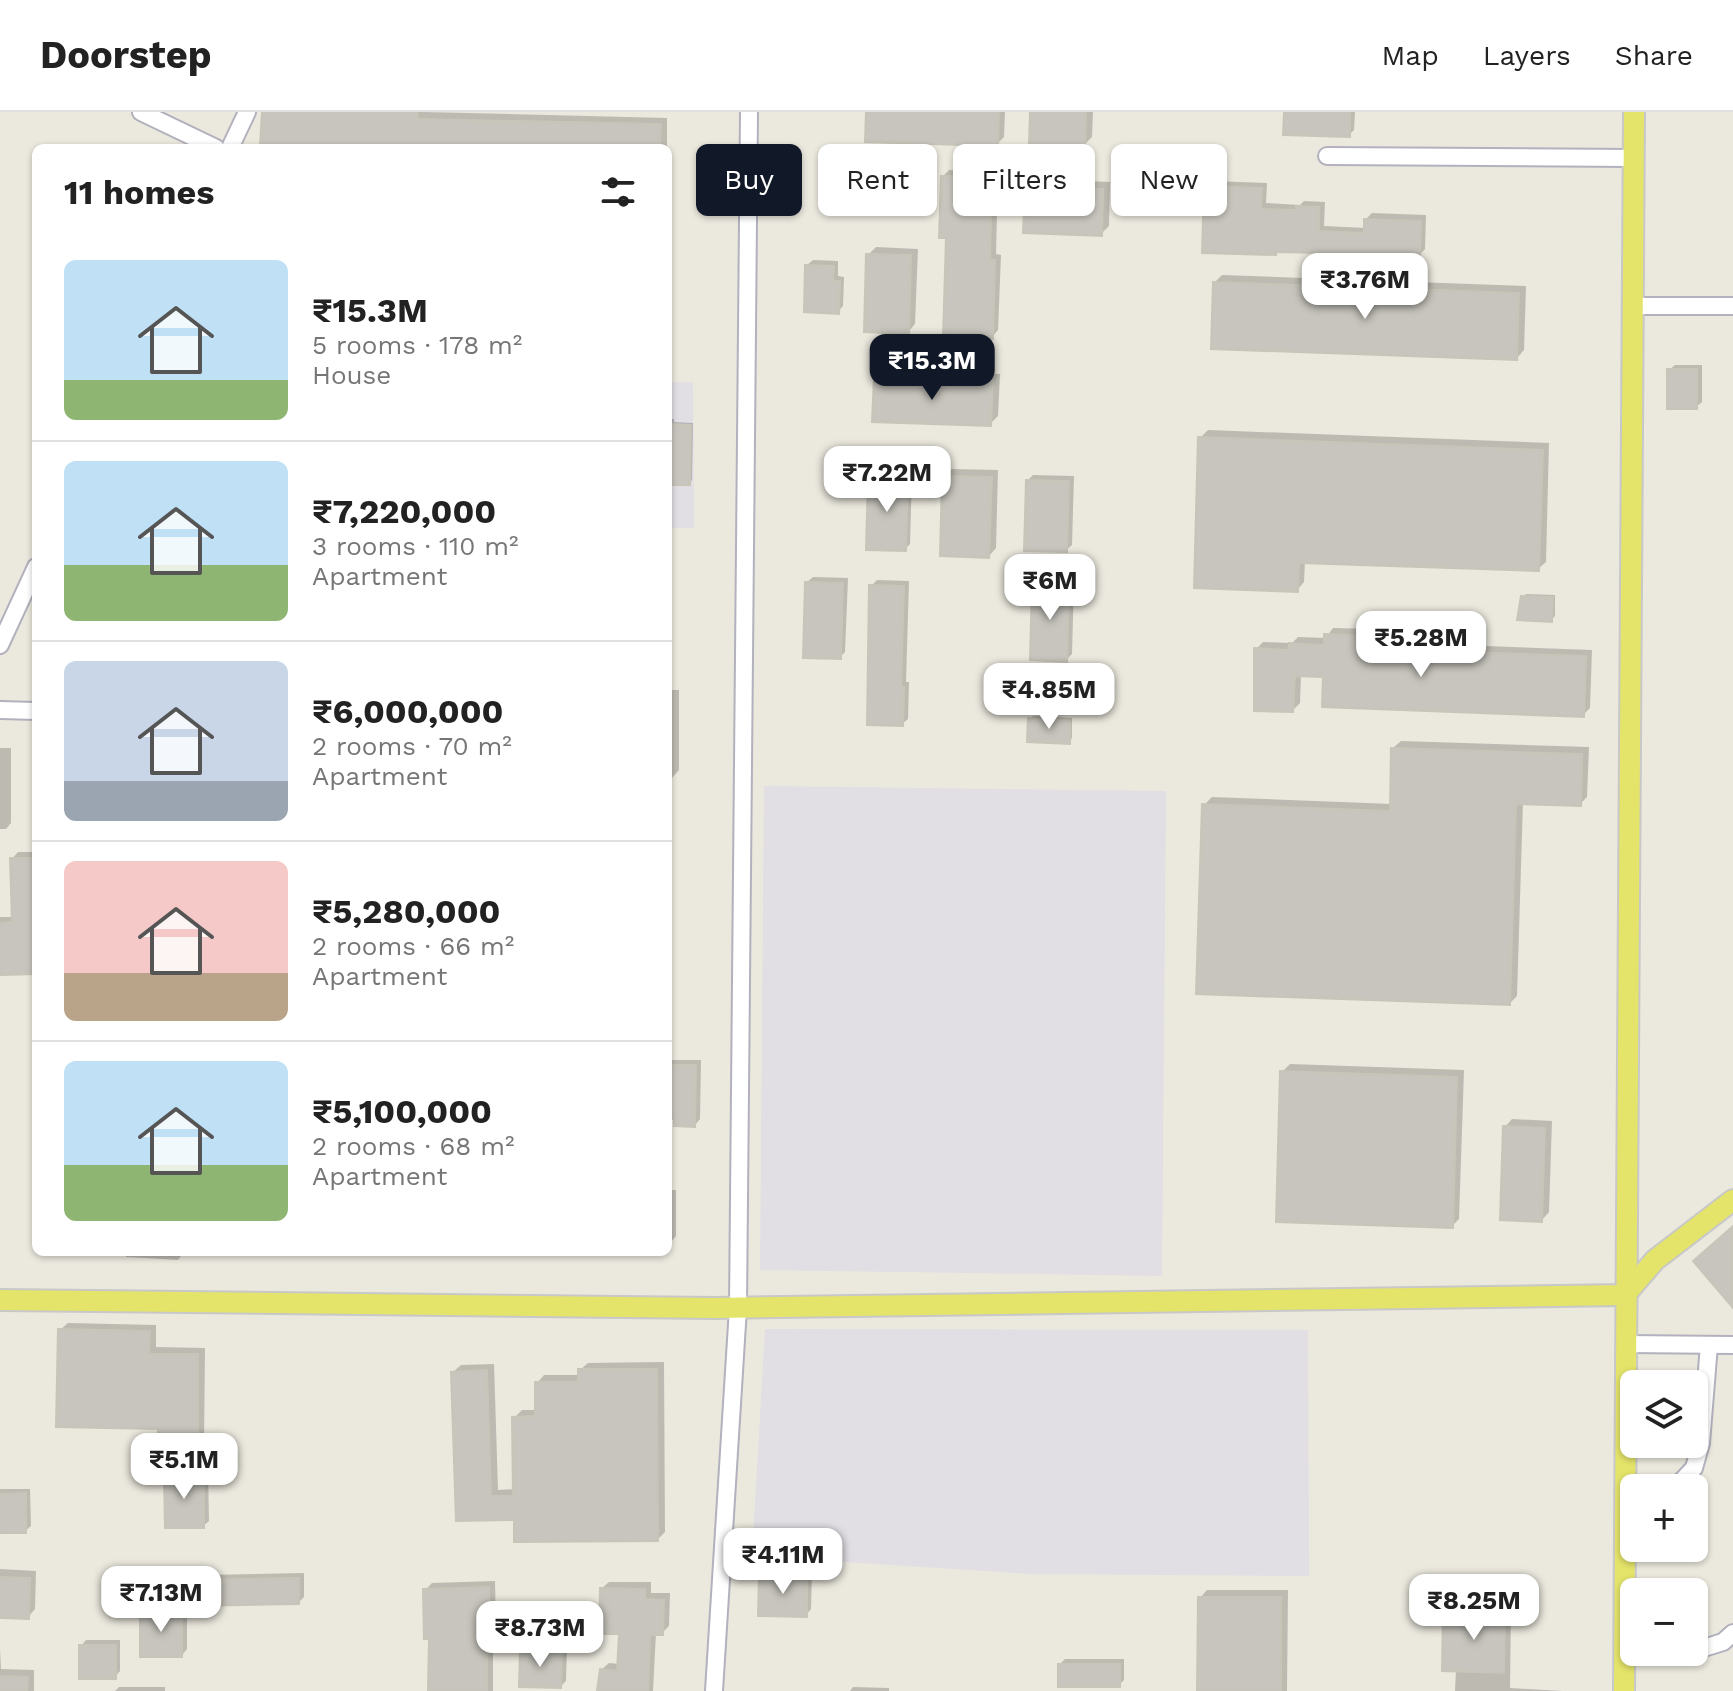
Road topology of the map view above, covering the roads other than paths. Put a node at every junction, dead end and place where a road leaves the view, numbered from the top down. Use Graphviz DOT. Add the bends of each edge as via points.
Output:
graph roads {
  1 [pos="141,112"];
  2 [pos="247,112"];
  3 [pos="749,112"];
  4 [pos="1634,112"];
  5 [pos="208,144"];
  6 [pos="232,144"];
  7 [pos="1327,156"];
  8 [pos="1633,158"];
  9 [pos="1633,306"];
  10 [pos="1733,306"];
  11 [pos="32,576"];
  12 [pos="0,645"];
  13 [pos="0,710"];
  14 [pos="32,711"];
  15 [pos="1733,1200"];
  16 [pos="1625,1295"];
  17 [pos="0,1300"];
  18 [pos="738,1308"];
  19 [pos="1625,1344"];
  20 [pos="1709,1345"];
  21 [pos="1733,1345"];
  22 [pos="1625,1474"];
  23 [pos="1688,1474"];
  24 [pos="1733,1633"];
  25 [pos="1708,1647"];
  26 [pos="1627,1666"];
  27 [pos="714,1691"];
  28 [pos="1624,1691"];
  1 -- 5 [label="street"];
  2 -- 6 [label="street"];
  3 -- 18 [label="street"];
  4 -- 8 [label="main road"];
  7 -- 8 [label="street"];
  8 -- 9 [label="main road"];
  9 -- 10 [label="street"];
  9 -- 16 [label="main road"];
  11 -- 12 [label="street"];
  13 -- 14 [label="street"];
  15 -- 16 [label="main road" via="1655,1260"];
  16 -- 18 [label="main road"];
  16 -- 19 [label="main road"];
  17 -- 18 [label="main road"];
  18 -- 27 [label="street"];
  19 -- 20 [label="street"];
  19 -- 22 [label="main road"];
  20 -- 21 [label="street"];
  20 -- 23 [label="street" via="1701,1443"];
  24 -- 25 [label="street"];
  26 -- 28 [label="main road"];
}
